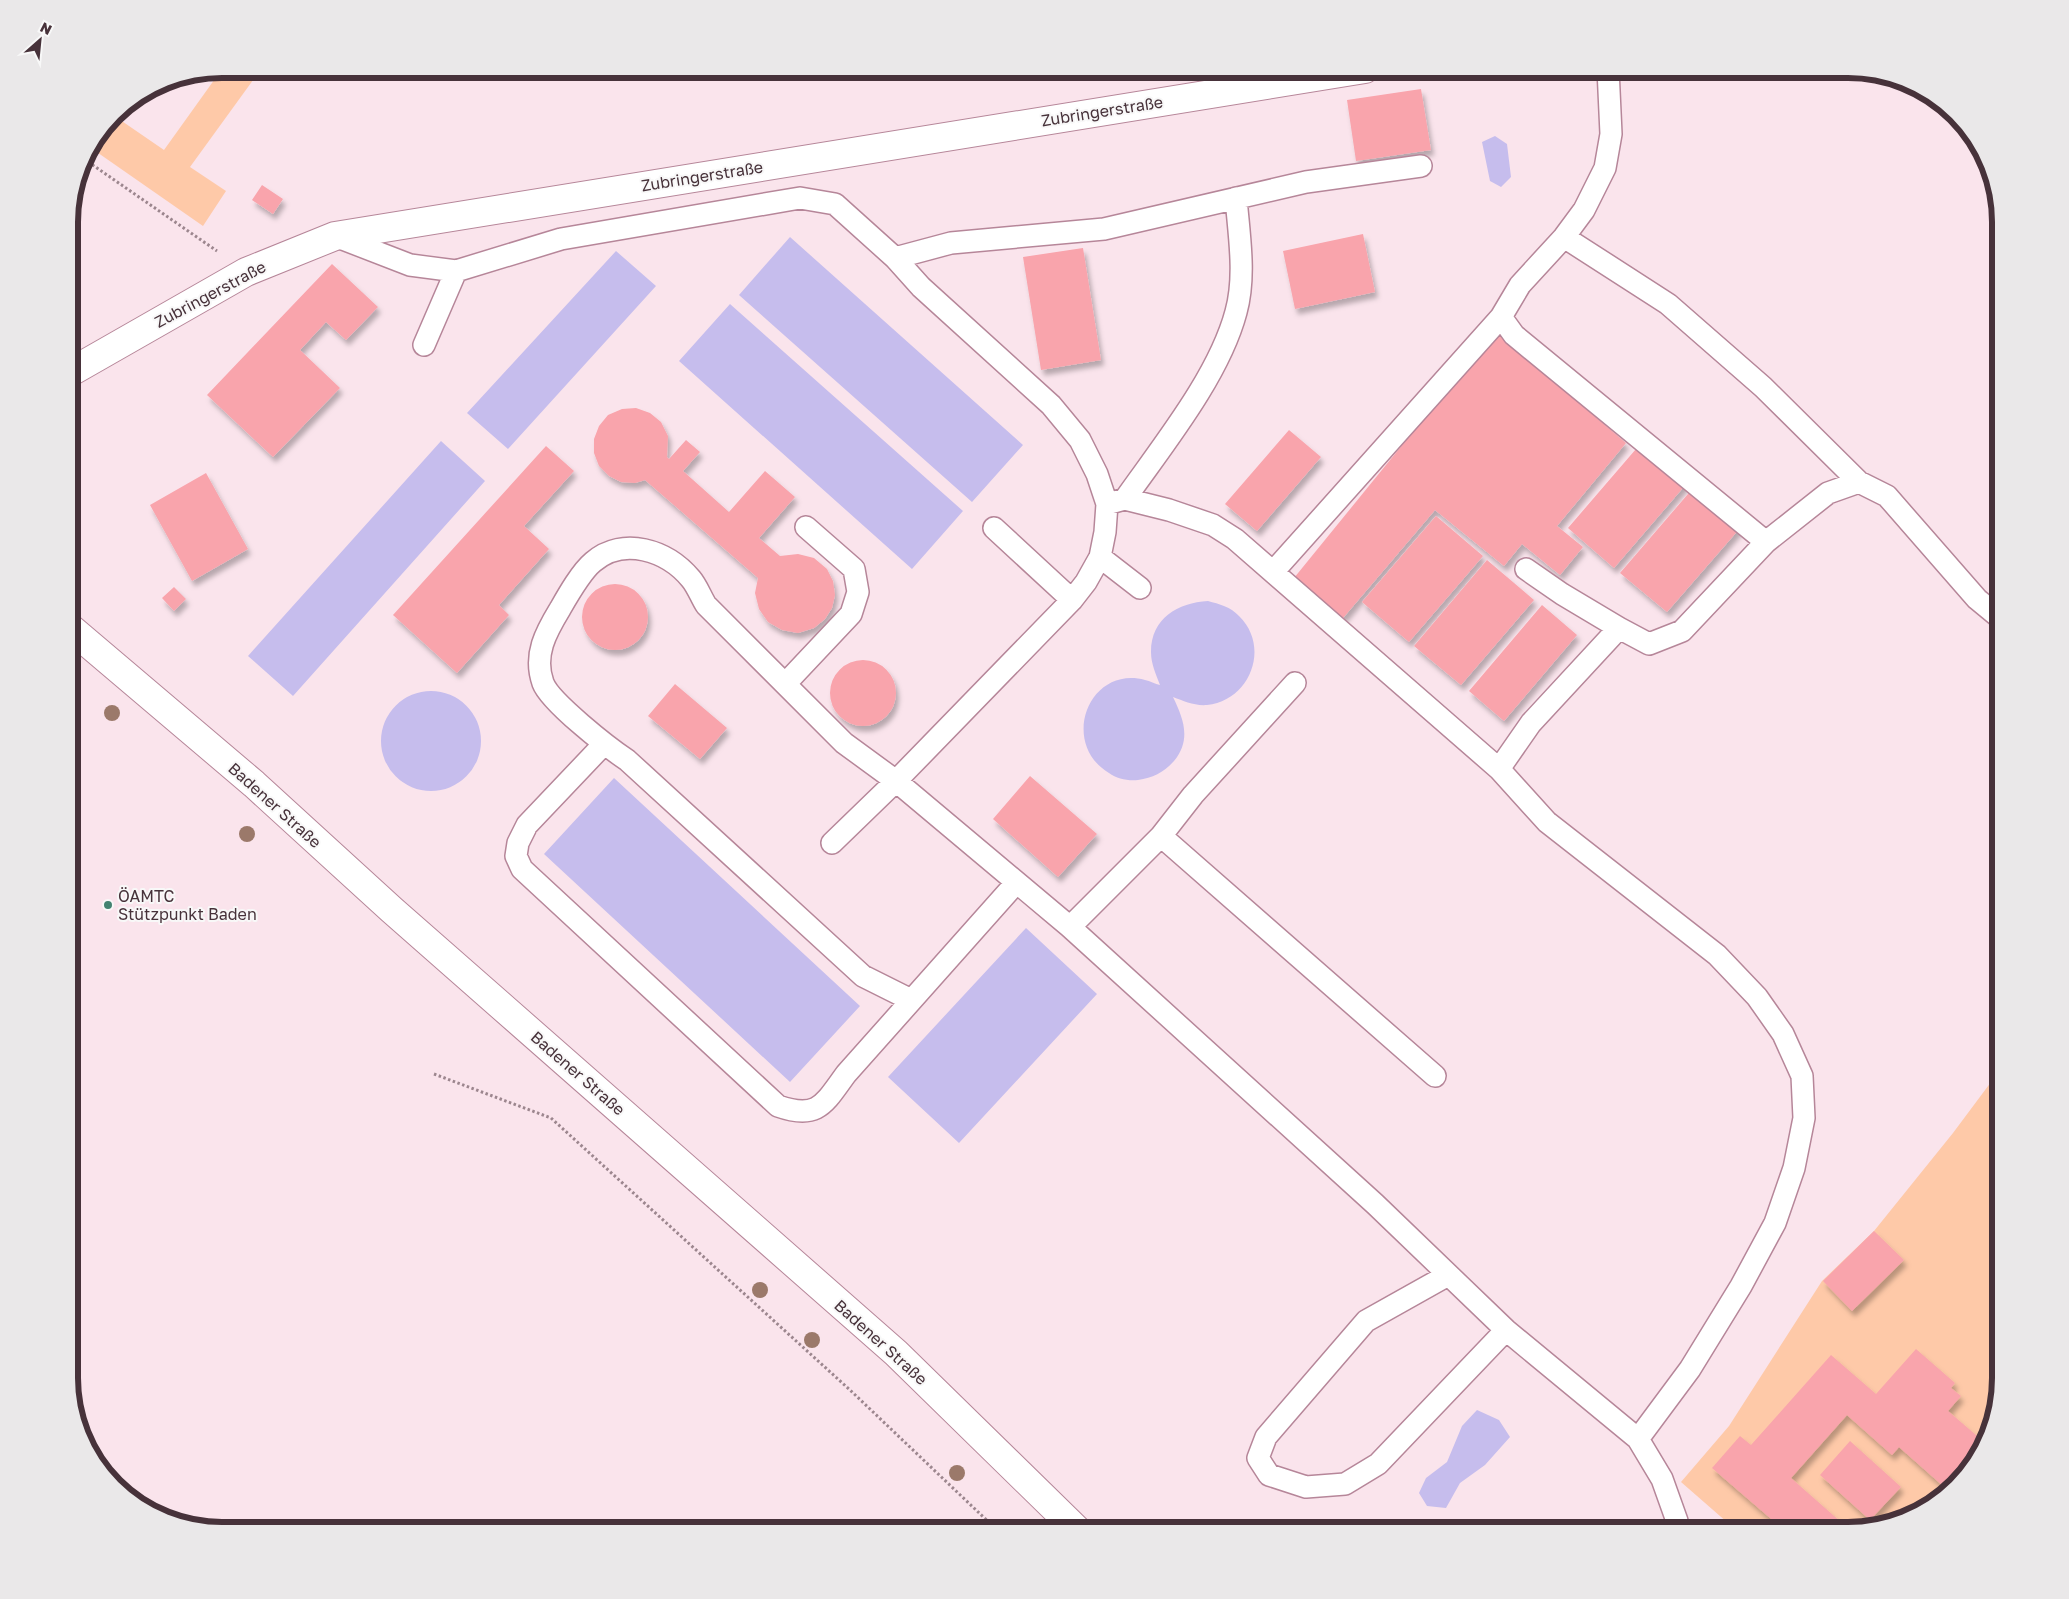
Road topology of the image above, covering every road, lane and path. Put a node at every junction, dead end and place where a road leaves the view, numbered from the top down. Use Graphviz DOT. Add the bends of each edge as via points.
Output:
graph roads {
  1 [pos="1310,78"];
  2 [pos="1608,78"];
  3 [pos="90,162"];
  4 [pos="1420,166"];
  5 [pos="1236,198"];
  6 [pos="335,236"];
  7 [pos="1564,237"];
  8 [pos="895,258"];
  9 [pos="456,271"];
  10 [pos="246,272"];
  11 [pos="1501,317"];
  12 [pos="424,345"];
  13 [pos="78,368"];
  14 [pos="1858,482"];
  15 [pos="1116,501"];
  16 [pos="806,527"];
  17 [pos="994,528"];
  18 [pos="1766,542"];
  19 [pos="1100,557"];
  20 [pos="1526,569"];
  21 [pos="1274,572"];
  22 [pos="1140,588"];
  23 [pos="1072,600"];
  24 [pos="1992,611"];
  25 [pos="1619,628"];
  26 [pos="78,635"];
  27 [pos="786,683"];
  28 [pos="1295,683"];
  29 [pos="603,745"];
  30 [pos="1499,769"];
  31 [pos="896,781"];
  32 [pos="1161,836"];
  33 [pos="832,843"];
  34 [pos="1016,884"];
  35 [pos="1070,927"];
  36 [pos="911,1000"];
  37 [pos="434,1074"];
  38 [pos="1435,1076"];
  39 [pos="1448,1275"];
  40 [pos="1506,1330"];
  41 [pos="1638,1439"];
  42 [pos="989,1522"];
  43 [pos="1069,1522"];
  44 [pos="1677,1522"];
  1 -- 6 [label="street, Zubringerstraße"];
  2 -- 7 [label="lane" via="1611,134 1605,168 1584,210"];
  3 -- 10 [label="path"];
  4 -- 5 [label="lane" via="1306,182"];
  5 -- 8 [label="lane" via="1104,229 951,243"];
  5 -- 15 [label="lane" via="1241,280 1236,312 1221,350 1191,404"];
  6 -- 9 [label="lane" via="410,265"];
  6 -- 10 [label="street, Zubringerstraße"];
  7 -- 11 [label="lane" via="1520,285"];
  7 -- 14 [label="lane" via="1668,304 1763,387"];
  8 -- 9 [label="lane" via="835,204 800,198 561,239"];
  8 -- 15 [label="lane" via="921,287 1052,405 1080,440 1097,474"];
  9 -- 12 [label="lane"];
  10 -- 13 [label="street, Zubringerstraße"];
  11 -- 18 [label="lane" via="1514,335"];
  11 -- 21 [label="lane"];
  14 -- 18 [label="lane" via="1828,492"];
  14 -- 24 [label="lane" via="1887,496 1977,599"];
  15 -- 19 [label="lane"];
  15 -- 21 [label="lane" via="1169,510 1213,525"];
  16 -- 27 [label="lane" via="854,569 858,592 851,614"];
  17 -- 23 [label="lane"];
  18 -- 25 [label="lane" via="1682,631 1649,644"];
  19 -- 22 [label="lane"];
  19 -- 23 [label="lane"];
  20 -- 25 [label="lane"];
  21 -- 30 [label="lane"];
  23 -- 31 [label="lane"];
  25 -- 30 [label="lane" via="1531,723"];
  26 -- 43 [label="street, Badener Straße" via="254,784 392,910 889,1346"];
  27 -- 29 [label="lane" via="706,605 691,579 670,561 642,548 618,548 593,562 571,591 544,637 539,659 544,685"];
  27 -- 31 [label="lane" via="844,743"];
  28 -- 32 [label="lane" via="1193,795"];
  29 -- 36 [label="lane" via="627,760 863,976"];
  29 -- 36 [label="lane" via="527,825 516,856 522,869 778,1106 795,1112 812,1111 826,1102 846,1074"];
  30 -- 41 [label="lane" via="1546,822 1717,955 1757,997 1783,1034 1802,1076 1804,1118 1794,1168 1775,1224 1742,1286 1690,1369"];
  31 -- 33 [label="lane"];
  31 -- 34 [label="lane"];
  32 -- 35 [label="lane"];
  32 -- 38 [label="lane"];
  34 -- 35 [label="lane"];
  34 -- 36 [label="lane"];
  35 -- 39 [label="lane" via="1375,1204"];
  37 -- 42 [label="path" via="551,1118 850,1390"];
  39 -- 40 [label="lane"];
  39 -- 40 [label="lane" via="1366,1321 1266,1437 1258,1458 1270,1475 1306,1487 1344,1484 1378,1464"];
  40 -- 41 [label="lane"];
  41 -- 44 [label="lane" via="1662,1479"];
}
